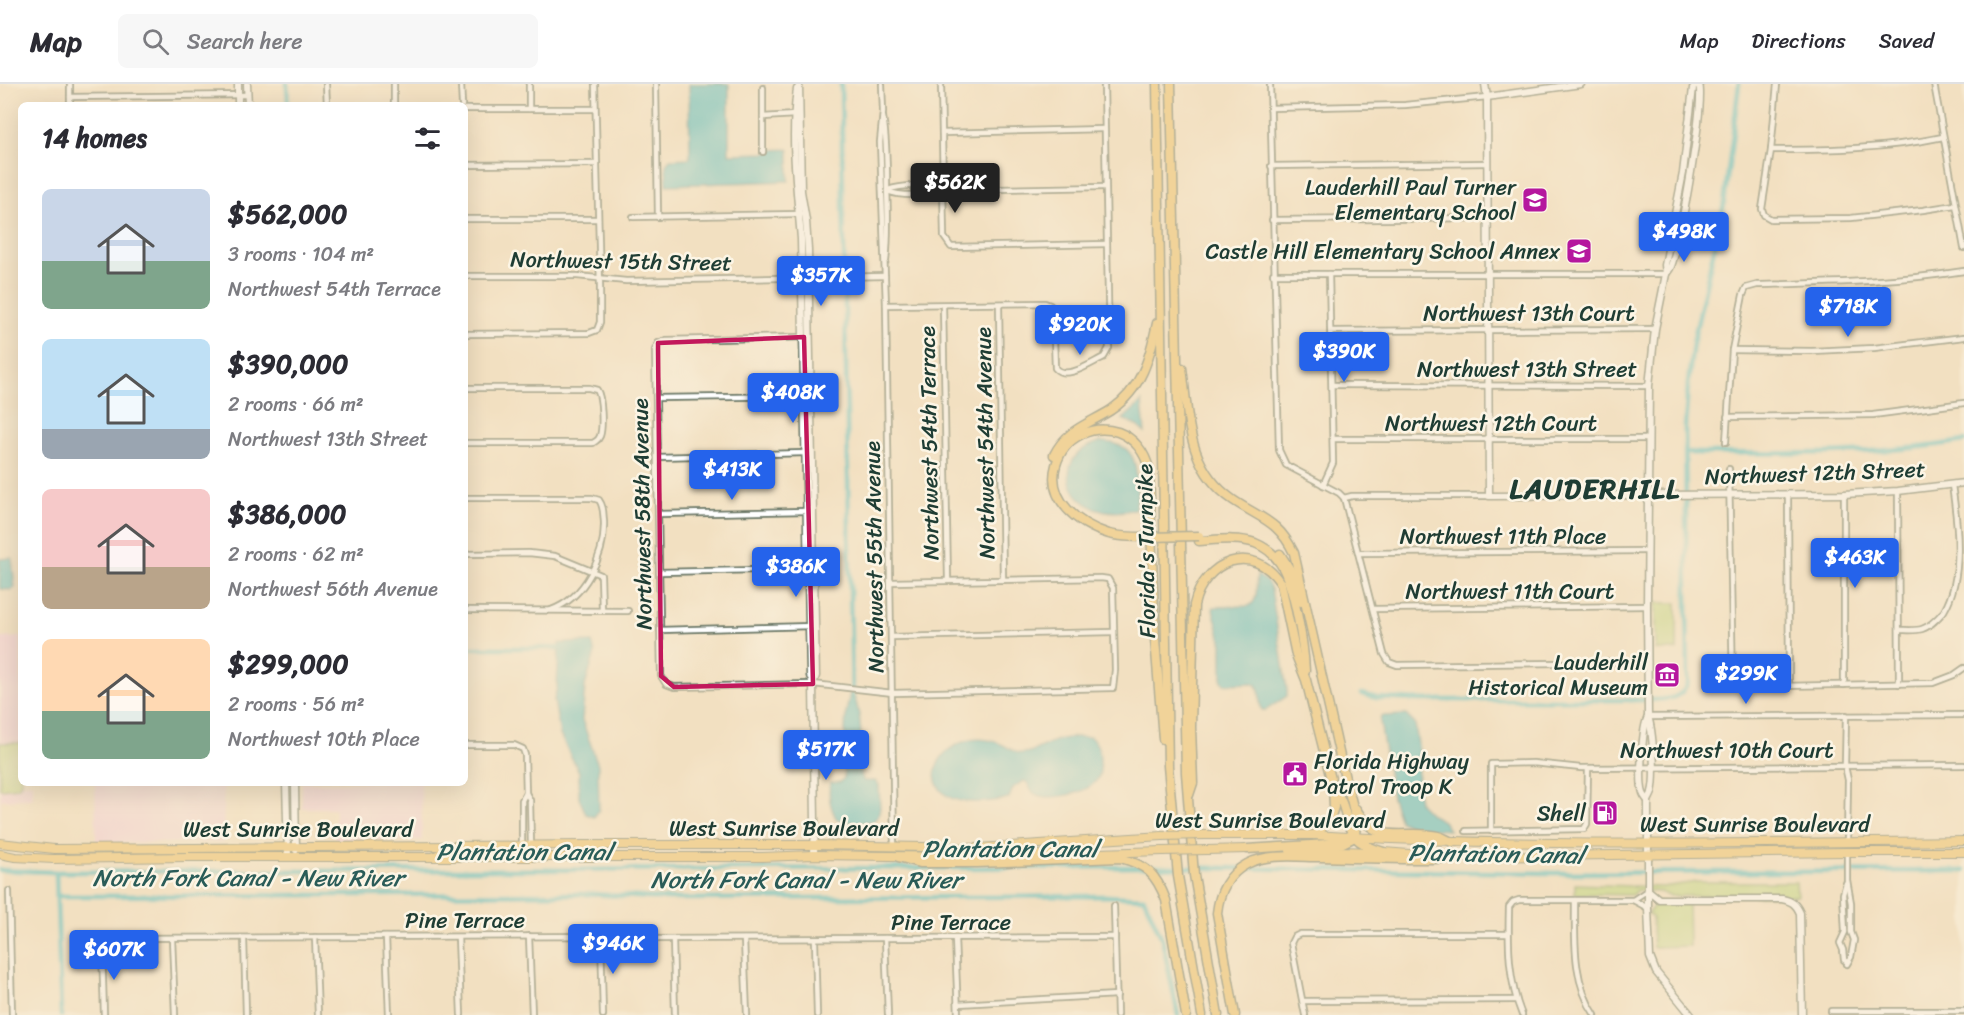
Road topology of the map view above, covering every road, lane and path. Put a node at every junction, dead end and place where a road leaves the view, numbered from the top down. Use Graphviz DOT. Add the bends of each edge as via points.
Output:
graph roads {
  1 [pos="70,84"];
  2 [pos="238,84"];
  3 [pos="247,84"];
  4 [pos="326,84"];
  5 [pos="394,84"];
  6 [pos="461,84"];
  7 [pos="529,84"];
  8 [pos="595,84"];
  9 [pos="656,84"];
  10 [pos="799,84"];
  11 [pos="882,84"];
  12 [pos="942,84"];
  13 [pos="1104,84"];
  14 [pos="1157,84"];
  15 [pos="1171,84"];
  16 [pos="1270,84"];
  17 [pos="1485,84"];
  18 [pos="1581,84"];
  19 [pos="1697,84"];
  20 [pos="1778,84"];
  21 [pos="1934,84"];
  22 [pos="763,88"];
  23 [pos="238,95"];
  24 [pos="247,95"];
  25 [pos="70,97"];
  26 [pos="1487,97"];
  27 [pos="70,102"];
  28 [pos="238,102"];
  29 [pos="248,102"];
  30 [pos="327,102"];
  31 [pos="394,102"];
  32 [pos="462,102"];
  33 [pos="1270,108"];
  34 [pos="468,109"];
  35 [pos="529,109"];
  36 [pos="595,109"];
  37 [pos="883,112"];
  38 [pos="798,115"];
  39 [pos="763,117"];
  40 [pos="1104,129"];
  41 [pos="942,133"];
  42 [pos="1943,136"];
  43 [pos="1771,150"];
  44 [pos="763,152"];
  45 [pos="1487,163"];
  46 [pos="597,164"];
  47 [pos="468,165"];
  48 [pos="1271,166"];
  49 [pos="1105,187"];
  50 [pos="881,190"];
  51 [pos="944,190"];
  52 [pos="887,191"];
  53 [pos="1955,205"];
  54 [pos="802,214"];
  55 [pos="633,217"];
  56 [pos="658,217"];
  57 [pos="1487,218"];
  58 [pos="468,219"];
  59 [pos="598,219"];
  60 [pos="1272,220"];
  61 [pos="1107,244"];
  62 [pos="1964,248"];
  63 [pos="885,267"];
  64 [pos="1964,271"];
  65 [pos="1274,274"];
  66 [pos="1329,274"];
  67 [pos="1488,274"];
  68 [pos="1666,274"];
  69 [pos="468,276"];
  70 [pos="885,276"];
  71 [pos="599,278"];
  72 [pos="806,278"];
  73 [pos="999,304"];
  74 [pos="1160,304"];
  75 [pos="886,305"];
  76 [pos="943,305"];
  77 [pos="1655,329"];
  78 [pos="1488,330"];
  79 [pos="1331,331"];
  80 [pos="1177,333"];
  81 [pos="468,334"];
  82 [pos="807,337"];
  83 [pos="1964,337"];
  84 [pos="1732,350"];
  85 [pos="1332,385"];
  86 [pos="1488,385"];
  87 [pos="1649,386"];
  88 [pos="468,388"];
  89 [pos="808,396"];
  90 [pos="656,398"];
  91 [pos="1964,404"];
  92 [pos="1727,417"];
  93 [pos="1334,439"];
  94 [pos="1648,439"];
  95 [pos="1488,440"];
  96 [pos="1726,442"];
  97 [pos="468,443"];
  98 [pos="809,453"];
  99 [pos="657,457"];
  100 [pos="1729,469"];
  101 [pos="1964,483"];
  102 [pos="1323,485"];
  103 [pos="1952,485"];
  104 [pos="1898,491"];
  105 [pos="1844,494"];
  106 [pos="1730,495"];
  107 [pos="1788,495"];
  108 [pos="1489,496"];
  109 [pos="1647,496"];
  110 [pos="468,498"];
  111 [pos="1344,498"];
  112 [pos="810,511"];
  113 [pos="658,514"];
  114 [pos="1199,538"];
  115 [pos="1146,540"];
  116 [pos="1647,551"];
  117 [pos="1359,553"];
  118 [pos="468,554"];
  119 [pos="811,569"];
  120 [pos="592,572"];
  121 [pos="659,572"];
  122 [pos="948,580"];
  123 [pos="1003,580"];
  124 [pos="891,582"];
  125 [pos="1647,606"];
  126 [pos="1373,609"];
  127 [pos="468,610"];
  128 [pos="551,610"];
  129 [pos="602,610"];
  130 [pos="628,611"];
  131 [pos="812,626"];
  132 [pos="660,630"];
  133 [pos="1899,630"];
  134 [pos="1311,631"];
  135 [pos="1114,633"];
  136 [pos="892,637"];
  137 [pos="1648,662"];
  138 [pos="1964,668"];
  139 [pos="1306,680"];
  140 [pos="813,684"];
  141 [pos="1899,684"];
  142 [pos="1789,685"];
  143 [pos="1844,685"];
  144 [pos="893,693"];
  145 [pos="1846,715"];
  146 [pos="1964,716"];
  147 [pos="1648,717"];
  148 [pos="468,745"];
  149 [pos="1964,765"];
  150 [pos="1168,766"];
  151 [pos="1642,766"];
  152 [pos="1653,766"];
  153 [pos="1845,766"];
  154 [pos="1588,768"];
  155 [pos="286,786"];
  156 [pos="295,786"];
  157 [pos="1333,787"];
  158 [pos="526,793"];
  159 [pos="1188,798"];
  160 [pos="1352,801"];
  161 [pos="1648,801"];
  162 [pos="1466,831"];
  163 [pos="1491,831"];
  164 [pos="1314,835"];
  165 [pos="1355,837"];
  166 [pos="1964,841"];
  167 [pos="1452,842"];
  168 [pos="1847,842"];
  169 [pos="1858,842"];
  170 [pos="0,843"];
  171 [pos="1648,843"];
  172 [pos="585,845"];
  173 [pos="814,845"];
  174 [pos="292,846"];
  175 [pos="527,846"];
  176 [pos="675,846"];
  177 [pos="894,847"];
  178 [pos="1247,849"];
  179 [pos="1384,852"];
  180 [pos="1833,852"];
  181 [pos="1964,852"];
  182 [pos="0,854"];
  183 [pos="814,855"];
  184 [pos="1648,856"];
  185 [pos="1847,856"];
  186 [pos="292,857"];
  187 [pos="533,857"];
  188 [pos="640,857"];
  189 [pos="898,857"];
  190 [pos="1472,857"];
  191 [pos="430,858"];
  192 [pos="1847,880"];
  193 [pos="1648,889"];
  194 [pos="9,891"];
  195 [pos="1575,900"];
  196 [pos="1633,900"];
  197 [pos="1659,900"];
  198 [pos="1114,906"];
  199 [pos="1648,908"];
  200 [pos="0,912"];
  201 [pos="9,912"];
  202 [pos="1508,934"];
  203 [pos="529,936"];
  204 [pos="601,936"];
  205 [pos="315,937"];
  206 [pos="386,937"];
  207 [pos="458,937"];
  208 [pos="1115,937"];
  209 [pos="172,938"];
  210 [pos="244,938"];
  211 [pos="885,938"];
  212 [pos="956,938"];
  213 [pos="673,939"];
  214 [pos="744,939"];
  215 [pos="815,939"];
  216 [pos="1843,950"];
  217 [pos="1852,951"];
  218 [pos="1117,995"];
  219 [pos="1516,1000"];
  220 [pos="1303,1001"];
  221 [pos="958,1004"];
  222 [pos="1831,1011"];
  223 [pos="1964,1011"];
  224 [pos="12,1015"];
  225 [pos="104,1015"];
  226 [pos="175,1015"];
  227 [pos="246,1015"];
  228 [pos="318,1015"];
  229 [pos="389,1015"];
  230 [pos="461,1015"];
  231 [pos="532,1015"];
  232 [pos="603,1015"];
  233 [pos="675,1015"];
  234 [pos="747,1015"];
  235 [pos="817,1015"];
  236 [pos="888,1015"];
  237 [pos="958,1015"];
  238 [pos="1117,1015"];
  239 [pos="1186,1015"];
  240 [pos="1202,1015"];
  241 [pos="1218,1015"];
  242 [pos="1235,1015"];
  243 [pos="1305,1015"];
  244 [pos="1521,1015"];
  245 [pos="1595,1015"];
  246 [pos="1691,1015"];
  247 [pos="1802,1015"];
  1 -- 25 [label="street"];
  2 -- 23 [label="street"];
  3 -- 24 [label="street"];
  4 -- 30 [label="street"];
  5 -- 31 [label="street"];
  6 -- 32 [label="street"];
  7 -- 35 [label="street"];
  8 -- 36 [label="street"];
  9 -- 56 [label="street"];
  10 -- 38 [label="street"];
  11 -- 37 [label="street, Northwest 55th Avenue"];
  12 -- 41 [label="street"];
  13 -- 40 [label="street"];
  14 -- 74 [label="highway, Florida's Turnpike"];
  15 -- 80 [label="highway, Florida's Turnpike"];
  16 -- 33 [label="street"];
  17 -- 26 [label="street"];
  18 -- 26 [label="street"];
  19 -- 68 [label="street" via="1700,89 1690,174"];
  20 -- 43 [label="street"];
  21 -- 42 [label="street"];
  22 -- 39 [label="street"];
  23 -- 24 [label="street"];
  23 -- 25 [label="street"];
  23 -- 28 [label="street"];
  24 -- 29 [label="street"];
  25 -- 27 [label="street"];
  26 -- 33 [label="street" via="1405,105"];
  26 -- 45 [label="street"];
  33 -- 48 [label="street"];
  34 -- 35 [label="street"];
  35 -- 36 [label="street"];
  36 -- 46 [label="street"];
  37 -- 50 [label="street, Northwest 55th Avenue"];
  37 -- 52 [label="street, Northwest 55th Avenue"];
  38 -- 39 [label="street"];
  38 -- 54 [label="street"];
  39 -- 44 [label="street"];
  40 -- 41 [label="street"];
  40 -- 49 [label="street"];
  41 -- 51 [label="street"];
  42 -- 43 [label="street" via="1845,150"];
  42 -- 53 [label="street"];
  43 -- 53 [label="street" via="1762,209 1771,219 1851,218"];
  45 -- 48 [label="street"];
  45 -- 57 [label="street"];
  46 -- 47 [label="street"];
  46 -- 59 [label="street"];
  48 -- 60 [label="street"];
  49 -- 51 [label="street"];
  49 -- 61 [label="street"];
  50 -- 52 [label="street"];
  50 -- 63 [label="street, Northwest 55th Avenue"];
  51 -- 52 [label="street" via="895,194"];
  51 -- 61 [label="street" via="944,237 951,247"];
  52 -- 63 [label="street, Northwest 55th Avenue"];
  53 -- 62 [label="street"];
  54 -- 56 [label="street"];
  54 -- 72 [label="street"];
  55 -- 56 [label="street"];
  57 -- 60 [label="street"];
  57 -- 67 [label="street"];
  58 -- 59 [label="street"];
  59 -- 71 [label="street"];
  60 -- 65 [label="street"];
  61 -- 73 [label="street" via="1109,348 1104,357 1066,374 1059,372 1055,368 1050,305"];
  63 -- 70 [label="street, Northwest 55th Avenue"];
  64 -- 84 [label="street" via="1876,282 1746,288"];
  65 -- 66 [label="street"];
  65 -- 102 [label="street" via="1279,450 1286,465"];
  66 -- 67 [label="street"];
  66 -- 79 [label="street"];
  67 -- 68 [label="street"];
  67 -- 78 [label="street"];
  68 -- 77 [label="street"];
  69 -- 71 [label="street, Northwest 15th Street"];
  70 -- 72 [label="street, Northwest 15th Street"];
  70 -- 75 [label="street, Northwest 55th Avenue"];
  71 -- 72 [label="street, Northwest 15th Street"];
  71 -- 81 [label="street" via="597,330"];
  72 -- 82 [label="street"];
  73 -- 76 [label="street"];
  73 -- 123 [label="street, Northwest 54th Avenue"];
  74 -- 115 [label="highway" via="1149,358 1136,385 1111,410 1069,434 1054,455 1050,472 1054,498 1074,522 1108,539"];
  74 -- 150 [label="highway, Florida's Turnpike"];
  75 -- 76 [label="street"];
  75 -- 124 [label="street, Northwest 55th Avenue"];
  76 -- 122 [label="street, Northwest 54th Terrace"];
  77 -- 78 [label="street, Northwest 13th Court"];
  77 -- 87 [label="street"];
  78 -- 79 [label="street, Northwest 13th Court"];
  78 -- 86 [label="street"];
  79 -- 85 [label="street"];
  80 -- 134 [label="highway" via="1186,413 1195,449 1221,490 1283,534 1294,553"];
  80 -- 159 [label="highway, Florida's Turnpike"];
  82 -- 89 [label="street"];
  82 -- 90 [label="street, Northwest 58th Avenue" via="658,343"];
  83 -- 84 [label="street" via="1874,348"];
  84 -- 92 [label="street"];
  85 -- 86 [label="street, Northwest 13th Street"];
  85 -- 93 [label="street"];
  86 -- 87 [label="street, Northwest 13th Street"];
  86 -- 95 [label="street"];
  87 -- 94 [label="street"];
  88 -- 97 [label="street" via="589,388 601,396 601,433 593,443"];
  89 -- 90 [label="street"];
  89 -- 98 [label="street"];
  90 -- 99 [label="street, Northwest 58th Avenue"];
  91 -- 92 [label="street" via="1874,415"];
  92 -- 96 [label="street"];
  93 -- 95 [label="street, Northwest 12th Court"];
  93 -- 102 [label="street" via="1333,463"];
  94 -- 95 [label="street, Northwest 12th Court"];
  94 -- 109 [label="street"];
  95 -- 108 [label="street"];
  98 -- 99 [label="street"];
  98 -- 112 [label="street"];
  99 -- 113 [label="street, Northwest 58th Avenue"];
  100 -- 106 [label="street"];
  101 -- 103 [label="street, Northwest 12th Street"];
  102 -- 111 [label="street"];
  103 -- 104 [label="street, Northwest 12th Street"];
  103 -- 133 [label="street" via="1963,559 1959,585 1949,606 1934,622 1922,629"];
  104 -- 105 [label="street, Northwest 12th Street"];
  104 -- 133 [label="street"];
  105 -- 107 [label="street, Northwest 12th Street"];
  105 -- 143 [label="street"];
  106 -- 107 [label="street, Northwest 12th Street"];
  106 -- 109 [label="street, Northwest 12th Street"];
  106 -- 142 [label="street" via="1733,687"];
  107 -- 142 [label="street"];
  108 -- 109 [label="street, Northwest 12th Street"];
  108 -- 111 [label="street, Northwest 12th Street"];
  109 -- 116 [label="street"];
  110 -- 120 [label="street" via="599,500 604,530"];
  111 -- 117 [label="street"];
  112 -- 113 [label="street"];
  112 -- 119 [label="street"];
  113 -- 121 [label="street, Northwest 58th Avenue"];
  114 -- 115 [label="highway, bridge"];
  114 -- 134 [label="highway" via="1245,536 1273,547 1289,566"];
  114 -- 139 [label="highway" via="1247,541 1275,556 1289,583"];
  115 -- 150 [label="highway" via="1098,530 1064,505 1056,489 1055,472 1063,450 1074,439 1089,431 1115,431 1132,440 1147,461 1155,639"];
  116 -- 117 [label="street, Northwest 11th Place"];
  116 -- 125 [label="street"];
  117 -- 126 [label="street"];
  118 -- 120 [label="street" via="543,554"];
  119 -- 121 [label="street"];
  119 -- 131 [label="street"];
  120 -- 128 [label="street" via="575,593"];
  120 -- 129 [label="street" via="602,578"];
  121 -- 132 [label="street, Northwest 58th Avenue"];
  122 -- 123 [label="street"];
  122 -- 124 [label="street"];
  123 -- 135 [label="street" via="1108,579 1113,588"];
  124 -- 136 [label="street, Northwest 55th Avenue"];
  125 -- 126 [label="street, Northwest 11th Court"];
  125 -- 137 [label="street"];
  126 -- 137 [label="street" via="1384,654 1397,665"];
  127 -- 128 [label="street"];
  128 -- 129 [label="street"];
  129 -- 130 [label="street"];
  131 -- 132 [label="street"];
  131 -- 140 [label="street" via="816,676"];
  132 -- 140 [label="street, Northwest 58th Avenue" via="661,676 674,687"];
  133 -- 141 [label="street"];
  134 -- 160 [label="highway"];
  135 -- 136 [label="street"];
  135 -- 144 [label="street" via="1113,688"];
  136 -- 144 [label="street, Northwest 55th Avenue"];
  137 -- 147 [label="street"];
  138 -- 141 [label="street" via="1933,683"];
  139 -- 157 [label="highway"];
  139 -- 159 [label="highway" via="1276,577 1252,561 1231,561 1219,566 1203,582 1194,605 1193,783"];
  140 -- 144 [label="street"];
  140 -- 173 [label="street"];
  141 -- 143 [label="street"];
  142 -- 143 [label="street"];
  144 -- 177 [label="street, Northwest 55th Avenue"];
  145 -- 146 [label="street"];
  145 -- 147 [label="street"];
  145 -- 153 [label="street"];
  147 -- 151 [label="street" via="1642,736"];
  147 -- 152 [label="street"];
  148 -- 158 [label="street" via="514,744 523,749"];
  149 -- 153 [label="street, Northwest 10th Court"];
  150 -- 240 [label="highway, Florida's Turnpike" via="1178,876"];
  151 -- 152 [label="street, Northwest 10th Court"];
  151 -- 154 [label="street, Northwest 10th Court"];
  151 -- 161 [label="street" via="1642,792"];
  152 -- 153 [label="street, Northwest 10th Court"];
  152 -- 161 [label="street"];
  153 -- 168 [label="street"];
  154 -- 163 [label="street" via="1584,829"];
  154 -- 163 [label="street, Northwest 10th Court" via="1491,764"];
  155 -- 174 [label="street"];
  156 -- 174 [label="street"];
  157 -- 164 [label="highway" via="1330,819"];
  157 -- 165 [label="highway"];
  158 -- 175 [label="street" via="530,800"];
  158 -- 175 [label="street" via="522,800"];
  159 -- 241 [label="highway, Florida's Turnpike" via="1194,875"];
  160 -- 165 [label="highway"];
  160 -- 167 [label="highway" via="1362,820 1375,831 1438,836"];
  161 -- 171 [label="street"];
  162 -- 163 [label="street"];
  164 -- 165 [label="main road, West Sunrise Boulevard"];
  164 -- 177 [label="main road, West Sunrise Boulevard, bridge" via="1162,836 1002,848"];
  165 -- 167 [label="main road, West Sunrise Boulevard"];
  165 -- 178 [label="highway" via="1343,843"];
  165 -- 179 [label="highway" via="1362,844"];
  166 -- 169 [label="main road, West Sunrise Boulevard"];
  167 -- 171 [label="main road, West Sunrise Boulevard"];
  168 -- 169 [label="main road, West Sunrise Boulevard"];
  168 -- 171 [label="main road, West Sunrise Boulevard"];
  168 -- 180 [label="main road"];
  169 -- 185 [label="main road" via="1850,846"];
  170 -- 174 [label="main road, West Sunrise Boulevard" via="54,849"];
  171 -- 184 [label="street"];
  172 -- 175 [label="main road, West Sunrise Boulevard"];
  172 -- 176 [label="main road, West Sunrise Boulevard"];
  172 -- 187 [label="main road" via="576,849 539,850"];
  173 -- 176 [label="main road, West Sunrise Boulevard"];
  173 -- 177 [label="main road, West Sunrise Boulevard"];
  173 -- 183 [label="street"];
  174 -- 175 [label="main road, West Sunrise Boulevard"];
  174 -- 186 [label="street"];
  175 -- 191 [label="main road" via="523,851 445,852"];
  176 -- 188 [label="main road"];
  178 -- 179 [label="main road, West Sunrise Boulevard"];
  178 -- 189 [label="main road, West Sunrise Boulevard, bridge"];
  179 -- 190 [label="main road, West Sunrise Boulevard"];
  180 -- 184 [label="main road, West Sunrise Boulevard"];
  180 -- 185 [label="main road, West Sunrise Boulevard"];
  181 -- 185 [label="main road, West Sunrise Boulevard"];
  182 -- 186 [label="main road, West Sunrise Boulevard" via="54,859"];
  183 -- 188 [label="main road, West Sunrise Boulevard"];
  183 -- 189 [label="main road, West Sunrise Boulevard"];
  184 -- 190 [label="main road, West Sunrise Boulevard"];
  184 -- 193 [label="street"];
  185 -- 192 [label="street"];
  186 -- 191 [label="main road, West Sunrise Boulevard"];
  187 -- 188 [label="main road, West Sunrise Boulevard"];
  187 -- 191 [label="main road, West Sunrise Boulevard"];
  189 -- 239 [label="highway" via="920,863 977,864 1130,860 1160,884 1166,900"];
  190 -- 242 [label="highway" via="1269,858 1238,869 1218,902"];
  192 -- 216 [label="street" via="1845,932 1840,943"];
  192 -- 217 [label="street"];
  193 -- 196 [label="street"];
  193 -- 197 [label="street"];
  193 -- 199 [label="street"];
  194 -- 201 [label="street"];
  195 -- 196 [label="street"];
  195 -- 202 [label="street" via="1513,902 1509,907"];
  195 -- 245 [label="street" via="1579,979"];
  196 -- 199 [label="street"];
  197 -- 199 [label="street"];
  197 -- 247 [label="street" via="1782,899 1796,905 1800,913"];
  198 -- 208 [label="street"];
  199 -- 246 [label="street" via="1650,957 1656,972"];
  200 -- 201 [label="street"];
  201 -- 224 [label="street"];
  202 -- 219 [label="street"];
  202 -- 220 [label="street" via="1300,934 1291,943"];
  203 -- 204 [label="street, Pine Terrace"];
  203 -- 207 [label="street, Pine Terrace"];
  203 -- 231 [label="street"];
  204 -- 213 [label="street, Pine Terrace"];
  204 -- 232 [label="street"];
  205 -- 206 [label="street, Pine Terrace"];
  205 -- 210 [label="street, Pine Terrace"];
  205 -- 228 [label="street"];
  206 -- 207 [label="street, Pine Terrace"];
  206 -- 229 [label="street"];
  207 -- 230 [label="street"];
  208 -- 212 [label="street, Pine Terrace"];
  208 -- 218 [label="street"];
  209 -- 210 [label="street, Pine Terrace"];
  209 -- 225 [label="street, Pine Terrace" via="114,938 105,942"];
  209 -- 226 [label="street"];
  210 -- 227 [label="street"];
  211 -- 212 [label="street, Pine Terrace"];
  211 -- 215 [label="street, Pine Terrace"];
  211 -- 236 [label="street"];
  212 -- 221 [label="street"];
  213 -- 214 [label="street, Pine Terrace"];
  213 -- 233 [label="street"];
  214 -- 215 [label="street, Pine Terrace"];
  214 -- 234 [label="street"];
  215 -- 235 [label="street"];
  216 -- 217 [label="street"];
  216 -- 217 [label="street" via="1847,963"];
  218 -- 221 [label="street"];
  218 -- 238 [label="street"];
  219 -- 220 [label="street"];
  219 -- 244 [label="street"];
  220 -- 243 [label="street"];
  221 -- 237 [label="street"];
  222 -- 223 [label="street"];
}
